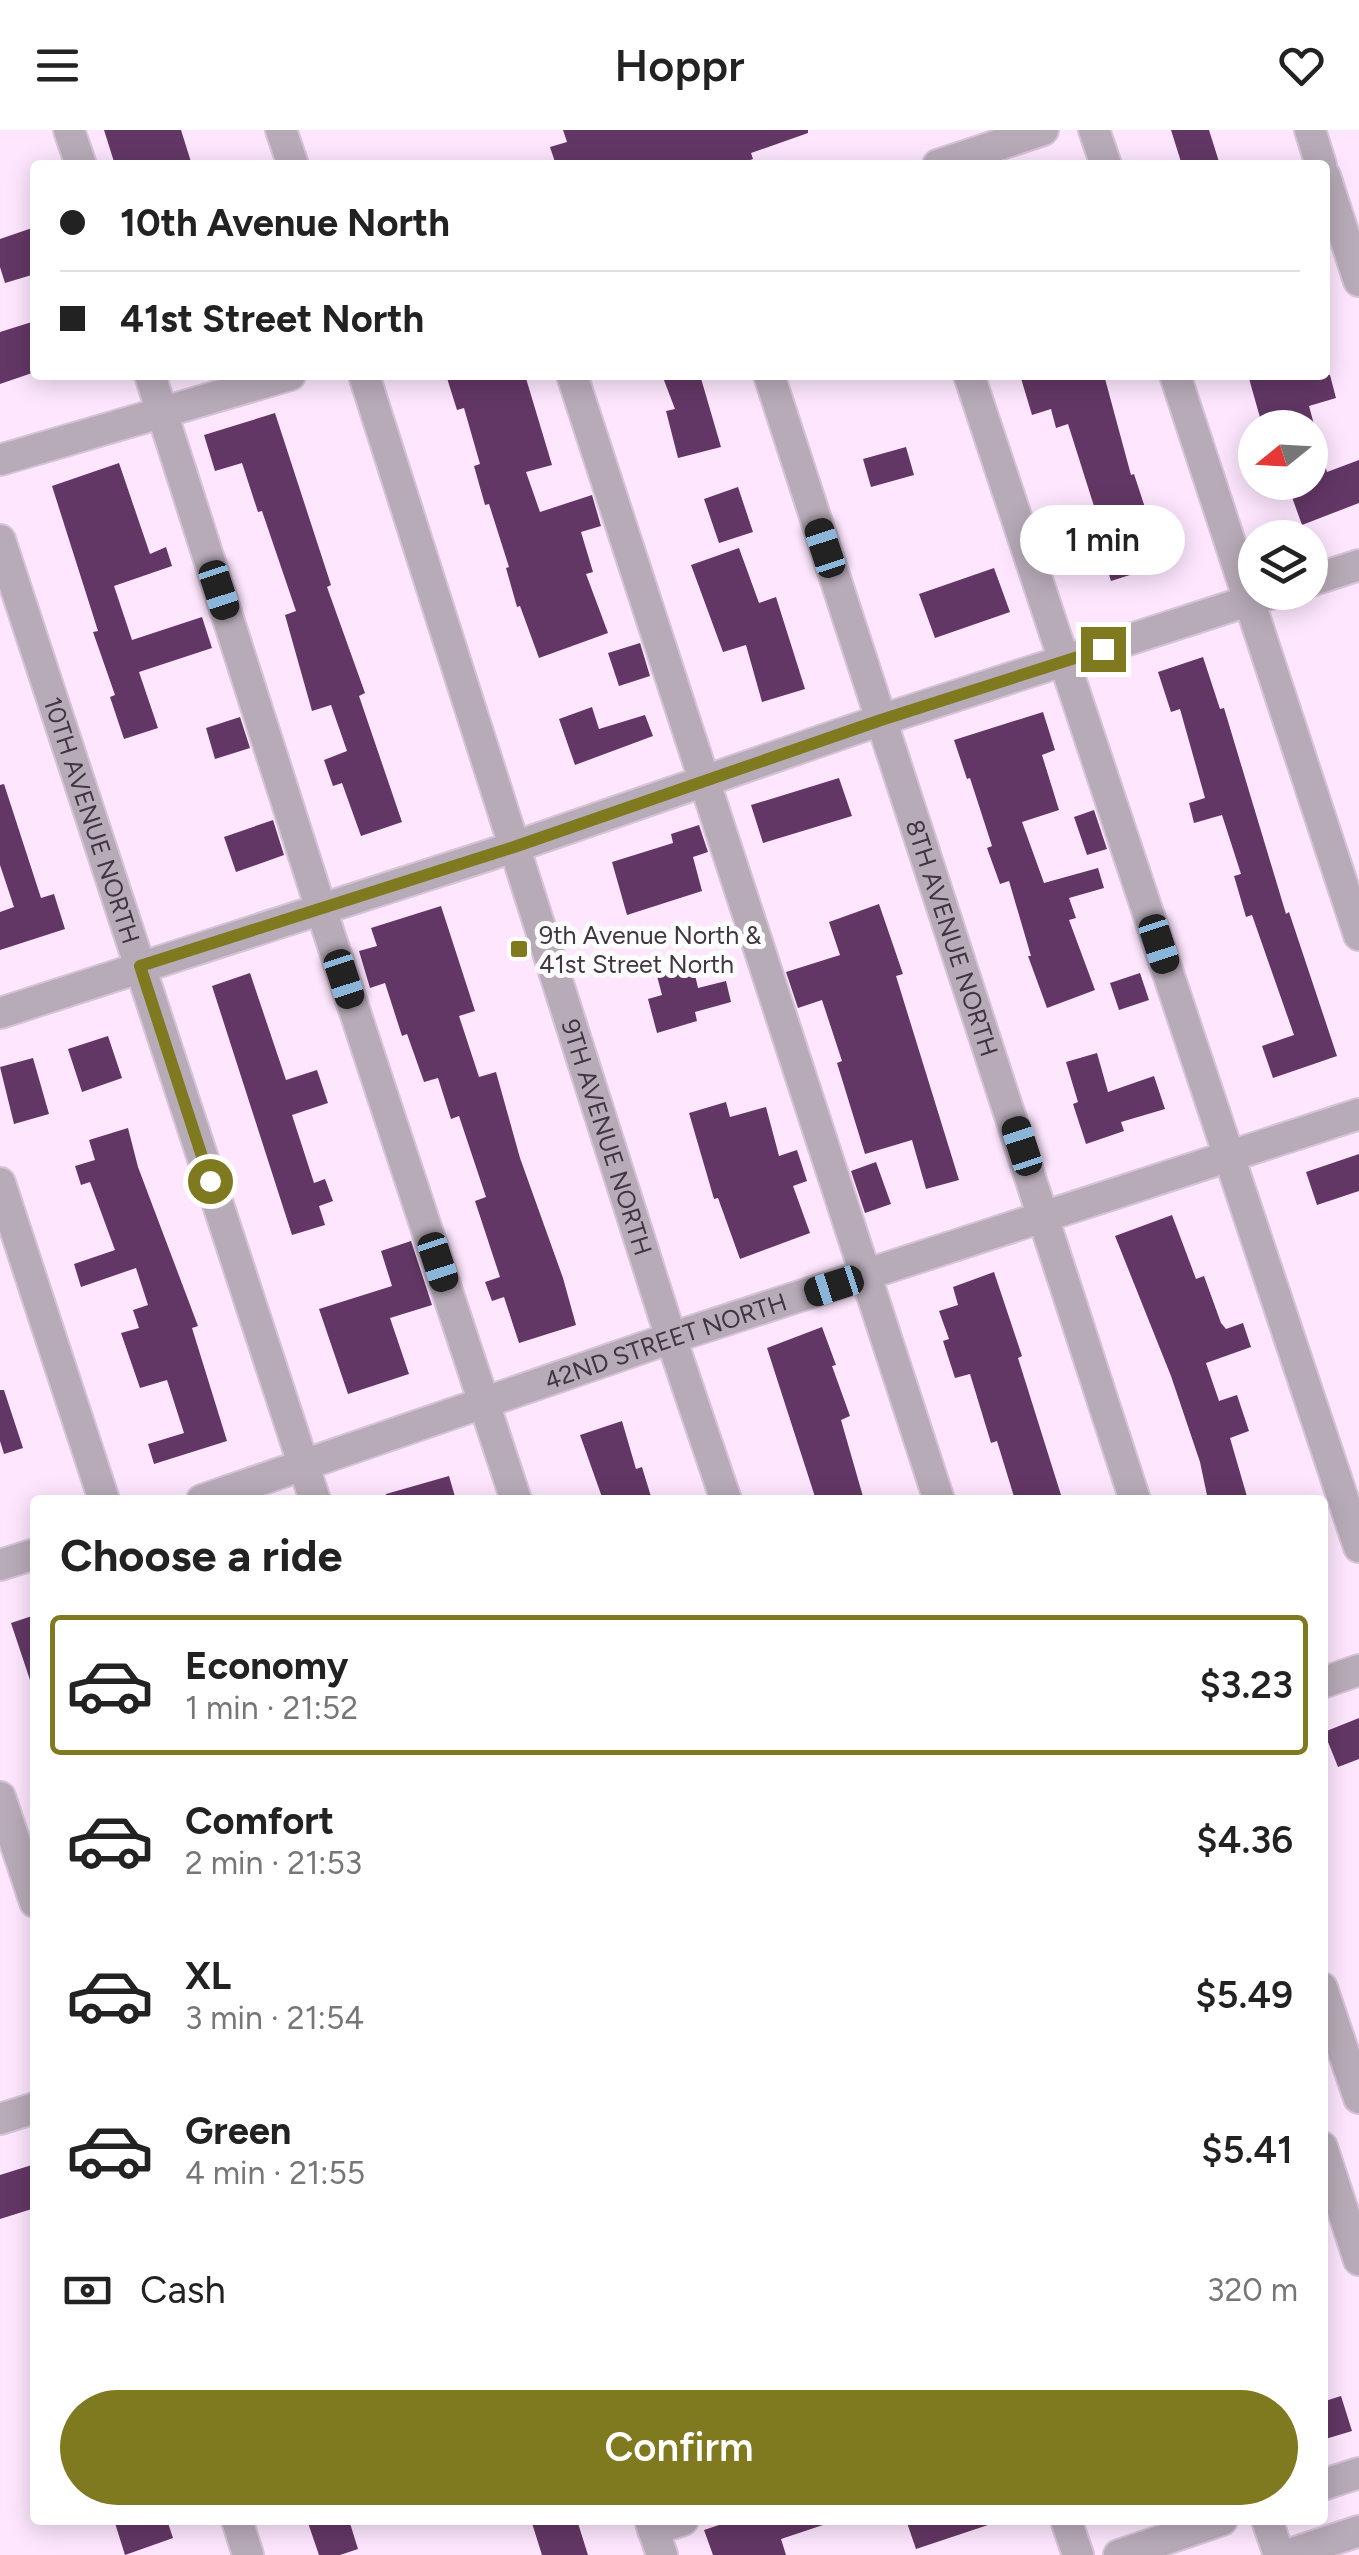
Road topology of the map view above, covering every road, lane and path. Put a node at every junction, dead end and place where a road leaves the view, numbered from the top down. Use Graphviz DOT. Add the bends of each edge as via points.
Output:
graph roads {
  1 [pos="69,130"];
  2 [pos="281,130"];
  3 [pos="1044,130"];
  4 [pos="1094,130"];
  5 [pos="1310,130"];
  6 [pos="78,160"];
  7 [pos="291,160"];
  8 [pos="953,160"];
  9 [pos="1104,160"];
  10 [pos="1319,160"];
  11 [pos="1330,191"];
  12 [pos="1359,281"];
  13 [pos="152,380"];
  14 [pos="273,380"];
  15 [pos="366,380"];
  16 [pos="574,380"];
  17 [pos="771,380"];
  18 [pos="971,380"];
  19 [pos="1177,380"];
  20 [pos="162,412"];
  21 [pos="0,460"];
  22 [pos="1238,534"];
  23 [pos="0,540"];
  24 [pos="1359,566"];
  25 [pos="1328,576"];
  26 [pos="1238,605"];
  27 [pos="1267,610"];
  28 [pos="1066,660"];
  29 [pos="881,720"];
  30 [pos="706,781"];
  31 [pos="514,847"];
  32 [pos="321,909"];
  33 [pos="1359,934"];
  34 [pos="140,966"];
  35 [pos="0,1013"];
  36 [pos="1359,1114"];
  37 [pos="1228,1157"];
  38 [pos="0,1183"];
  39 [pos="1045,1216"];
  40 [pos="866,1275"];
  41 [pos="671,1338"];
  42 [pos="485,1404"];
  43 [pos="304,1466"];
  44 [pos="102,1495"];
  45 [pos="217,1495"];
  46 [pos="313,1495"];
  47 [pos="514,1495"];
  48 [pos="724,1495"];
  49 [pos="937,1495"];
  50 [pos="1133,1495"];
  51 [pos="1359,1547"];
  52 [pos="30,1556"];
  53 [pos="0,1566"];
  54 [pos="1359,1670"];
  55 [pos="1328,1680"];
  56 [pos="0,1797"];
  57 [pos="30,1887"];
  58 [pos="1328,2006"];
  59 [pos="1359,2098"];
  60 [pos="30,2110"];
  61 [pos="0,2119"];
  62 [pos="1328,2165"];
  63 [pos="1359,2260"];
  64 [pos="1359,2473"];
  65 [pos="1328,2484"];
  66 [pos="239,2525"];
  67 [pos="1068,2525"];
  68 [pos="1207,2525"];
  69 [pos="1270,2525"];
  70 [pos="1359,2531"];
  71 [pos="248,2555"];
  72 [pos="1078,2555"];
  73 [pos="1120,2555"];
  74 [pos="1279,2555"];
  75 [pos="1287,2555"];
  1 -- 6 [label="street"];
  2 -- 7 [label="street"];
  3 -- 8 [label="street"];
  4 -- 9 [label="street"];
  5 -- 10 [label="street"];
  11 -- 12 [label="street"];
  13 -- 20 [label="street"];
  14 -- 20 [label="street"];
  15 -- 31 [label="street, 9TH AVENUE NORTH"];
  16 -- 30 [label="street"];
  17 -- 29 [label="street, 8TH AVENUE NORTH"];
  18 -- 28 [label="street"];
  19 -- 22 [label="street"];
  20 -- 21 [label="street"];
  20 -- 32 [label="street"];
  23 -- 34 [label="street, 10TH AVENUE NORTH"];
  24 -- 25 [label="street"];
  26 -- 28 [label="street"];
  27 -- 33 [label="street"];
  28 -- 29 [label="street"];
  28 -- 37 [label="street"];
  29 -- 30 [label="street"];
  29 -- 39 [label="street, 8TH AVENUE NORTH"];
  30 -- 31 [label="street"];
  30 -- 40 [label="street"];
  31 -- 32 [label="street"];
  31 -- 41 [label="street, 9TH AVENUE NORTH"];
  32 -- 34 [label="street"];
  32 -- 42 [label="street"];
  34 -- 35 [label="street"];
  34 -- 43 [label="street, 10TH AVENUE NORTH"];
  36 -- 37 [label="street, 42ND STREET NORTH"];
  37 -- 39 [label="street, 42ND STREET NORTH"];
  37 -- 51 [label="street"];
  38 -- 44 [label="street"];
  39 -- 40 [label="street, 42ND STREET NORTH"];
  39 -- 50 [label="street, 8TH AVENUE NORTH"];
  40 -- 41 [label="street, 42ND STREET NORTH"];
  40 -- 49 [label="street"];
  41 -- 42 [label="street, 42ND STREET NORTH"];
  41 -- 48 [label="street, 9TH AVENUE NORTH"];
  42 -- 43 [label="street, 42ND STREET NORTH"];
  42 -- 47 [label="street"];
  43 -- 45 [label="street, 42ND STREET NORTH"];
  43 -- 46 [label="street, 10TH AVENUE NORTH"];
  52 -- 53 [label="street"];
  54 -- 55 [label="street"];
  56 -- 57 [label="street"];
  58 -- 59 [label="street"];
  60 -- 61 [label="street"];
  62 -- 63 [label="street"];
  64 -- 65 [label="street"];
  66 -- 71 [label="street"];
  67 -- 72 [label="street"];
  68 -- 73 [label="street"];
  69 -- 74 [label="street"];
  70 -- 75 [label="street"];
}
